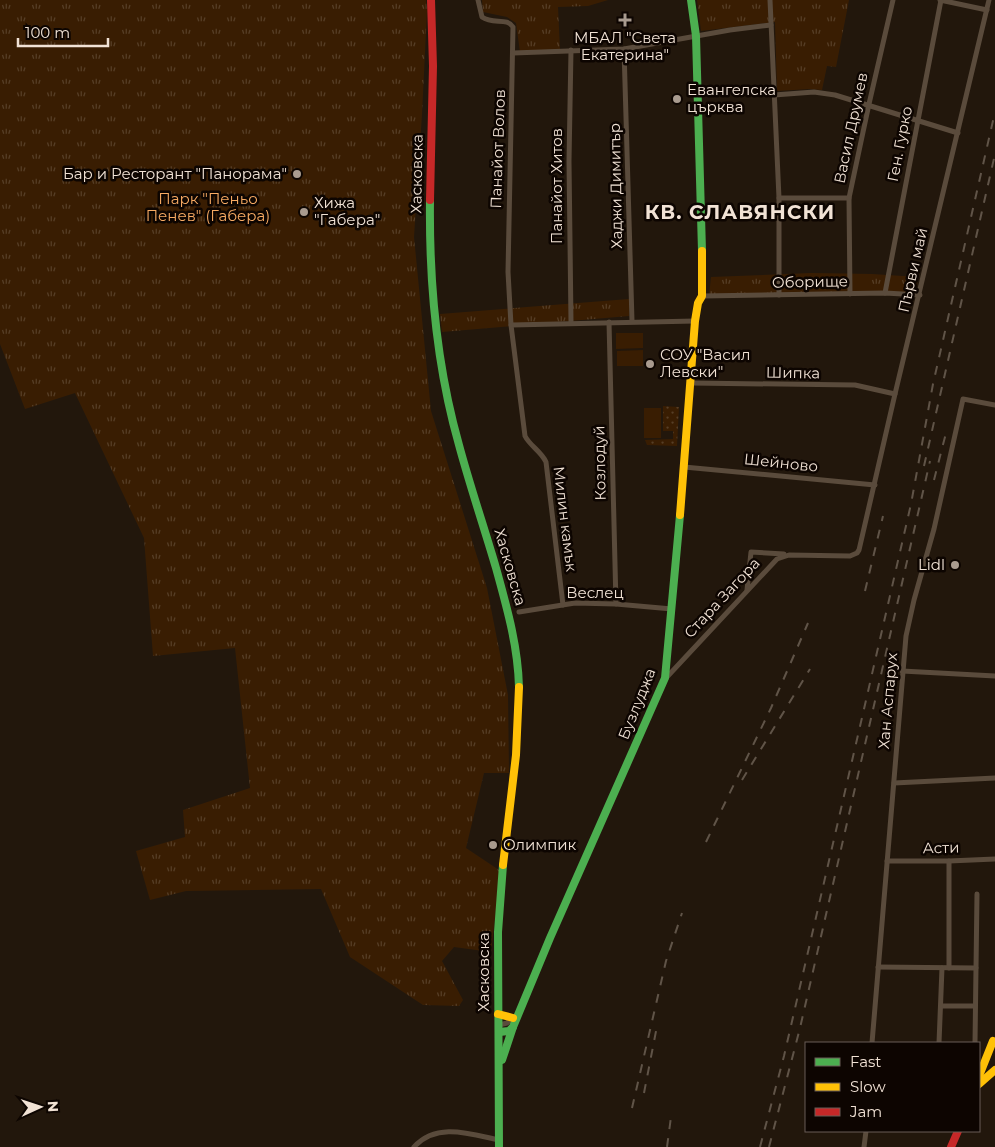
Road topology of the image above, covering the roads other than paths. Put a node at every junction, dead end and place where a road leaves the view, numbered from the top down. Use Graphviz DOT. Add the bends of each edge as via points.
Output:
graph roads {
  1 [pos="431,0"];
  2 [pos="478,0"];
  3 [pos="691,0"];
  4 [pos="770,0"];
  5 [pos="893,0"];
  6 [pos="941,0"];
  7 [pos="989,0"];
  8 [pos="987,10"];
  9 [pos="771,25"];
  10 [pos="696,36"];
  11 [pos="624,49"];
  12 [pos="570,50"];
  13 [pos="513,53"];
  14 [pos="774,94"];
  15 [pos="869,104"];
  16 [pos="917,121"];
  17 [pos="958,132"];
  18 [pos="779,198"];
  19 [pos="849,198"];
  20 [pos="885,293"];
  21 [pos="850,294"];
  22 [pos="780,295"];
  23 [pos="920,295"];
  24 [pos="702,296"];
  25 [pos="632,321"];
  26 [pos="695,321"];
  27 [pos="571,322"];
  28 [pos="609,322"];
  29 [pos="511,325"];
  30 [pos="691,383"];
  31 [pos="895,394"];
  32 [pos="995,405"];
  33 [pos="684,467"];
  34 [pos="875,485"];
  35 [pos="789,555"];
  36 [pos="746,590"];
  37 [pos="616,604"];
  38 [pos="563,605"];
  39 [pos="672,609"];
  40 [pos="519,612"];
  41 [pos="902,672"];
  42 [pos="995,676"];
  43 [pos="665,678"];
  44 [pos="995,778"];
  45 [pos="894,783"];
  46 [pos="995,859"];
  47 [pos="887,861"];
  48 [pos="949,861"];
  49 [pos="977,894"];
  50 [pos="878,967"];
  51 [pos="942,968"];
  52 [pos="949,968"];
  53 [pos="976,968"];
  54 [pos="941,1006"];
  55 [pos="975,1006"];
  56 [pos="498,1014"];
  57 [pos="516,1015"];
  58 [pos="513,1027"];
  59 [pos="499,1028"];
  60 [pos="994,1038"];
  61 [pos="872,1042"];
  62 [pos="939,1042"];
  63 [pos="975,1042"];
  64 [pos="995,1054"];
  65 [pos="995,1070"];
  66 [pos="498,1076"];
  67 [pos="995,1079"];
  68 [pos="981,1080"];
  69 [pos="866,1132"];
  70 [pos="958,1132"];
  71 [pos="499,1144"];
  72 [pos="414,1147"];
  73 [pos="864,1147"];
  74 [pos="952,1147"];
  1 -- 56 [label="main road, Хасковска" via="430,273 441,375 506,601 516,651 519,707 499,907"];
  2 -- 13 [label="street, Панайот Волов" via="482,17 492,22 510,23 514,34"];
  3 -- 10 [label="main road, Бузлуджа"];
  4 -- 9 [label="street"];
  5 -- 15 [label="street, Васил Друмев"];
  6 -- 8 [label="street"];
  6 -- 16 [label="street, Ген. Гурко"];
  7 -- 8 [label="street, Първи май"];
  8 -- 17 [label="street, Първи май"];
  9 -- 10 [label="street"];
  9 -- 14 [label="street"];
  10 -- 11 [label="street"];
  10 -- 24 [label="main road, Бузлуджа"];
  11 -- 12 [label="street"];
  11 -- 25 [label="street, Хаджи Димитър"];
  12 -- 13 [label="street"];
  12 -- 27 [label="street, Панайот Хитов"];
  13 -- 29 [label="street, Панайот Волов" via="508,218"];
  14 -- 15 [label="street" via="814,92"];
  14 -- 18 [label="street"];
  15 -- 16 [label="street"];
  15 -- 19 [label="street, Васил Друмев"];
  16 -- 17 [label="street"];
  16 -- 20 [label="street, Ген. Гурко"];
  17 -- 23 [label="street, Първи май"];
  18 -- 19 [label="street"];
  18 -- 22 [label="street"];
  19 -- 21 [label="street, Васил Друмев"];
  20 -- 21 [label="street, Оборище"];
  20 -- 23 [label="street, Оборище"];
  21 -- 22 [label="street, Оборище"];
  22 -- 24 [label="street, Оборище"];
  23 -- 31 [label="street, Първи май"];
  24 -- 26 [label="main road, Бузлуджа"];
  25 -- 26 [label="street"];
  25 -- 28 [label="street"];
  26 -- 30 [label="main road, Бузлуджа"];
  27 -- 28 [label="street"];
  27 -- 29 [label="street"];
  28 -- 37 [label="street, Козлодуй"];
  29 -- 38 [label="street, Милин камък" via="525,436 546,462"];
  30 -- 31 [label="street, Шипка" via="855,385"];
  30 -- 33 [label="main road, Бузлуджа"];
  31 -- 34 [label="street, Първи май"];
  32 -- 41 [label="street, Хан Аспарух" via="963,398 934,529 914,600"];
  33 -- 34 [label="street, Шейново"];
  33 -- 39 [label="main road, Бузлуджа"];
  34 -- 35 [label="street, Първи май" via="857,553 850,556"];
  35 -- 36 [label="street, Стара Загора" via="777,559"];
  35 -- 36 [label="street" via="751,552"];
  36 -- 43 [label="street, Стара Загора"];
  37 -- 38 [label="street, Веслец"];
  37 -- 39 [label="street, Веслец"];
  38 -- 40 [label="street, Веслец"];
  39 -- 43 [label="main road, Бузлуджа"];
  41 -- 42 [label="street"];
  41 -- 45 [label="street, Хан Аспарух"];
  43 -- 57 [label="main road, Бузлуджа"];
  44 -- 45 [label="street"];
  45 -- 47 [label="street, Хан Аспарух"];
  46 -- 48 [label="street, Асти"];
  47 -- 48 [label="street, Асти"];
  47 -- 50 [label="street, Хан Аспарух"];
  48 -- 52 [label="street"];
  49 -- 53 [label="street"];
  50 -- 51 [label="street"];
  50 -- 61 [label="street, Хан Аспарух"];
  51 -- 52 [label="street"];
  51 -- 54 [label="street"];
  52 -- 53 [label="street"];
  53 -- 55 [label="street"];
  54 -- 55 [label="street"];
  54 -- 62 [label="street"];
  55 -- 63 [label="street"];
  56 -- 57 [label="main road"];
  56 -- 59 [label="main road, Хасковска"];
  57 -- 58 [label="main road, Бузлуджа"];
  57 -- 59 [label="street"];
  58 -- 59 [label="main road" via="509,1031"];
  58 -- 66 [label="main road, Бузлуджа"];
  59 -- 66 [label="main road, Хасковска"];
  60 -- 64 [label="main road"];
  60 -- 68 [label="main road"];
  65 -- 68 [label="main road"];
  66 -- 71 [label="main road, Хасковска"];
  67 -- 68 [label="main road"];
  69 -- 73 [label="street"];
  70 -- 74 [label="main road"];
  71 -- 72 [label="street" via="465,1133 446,1131 428,1136"];
}
